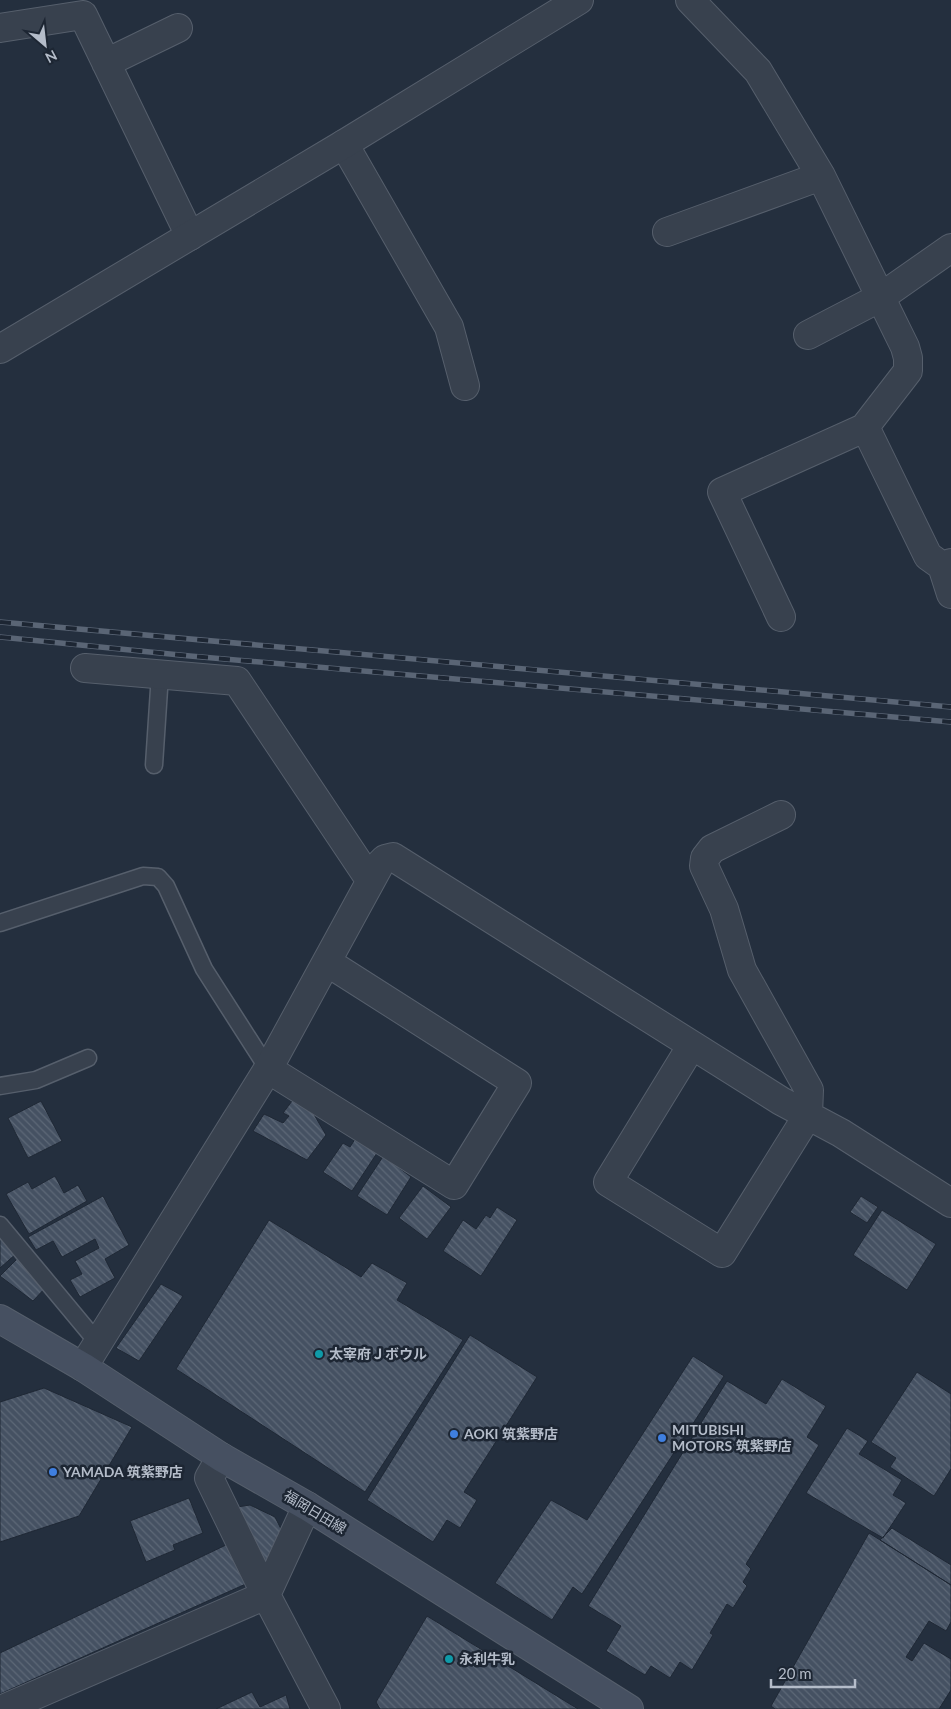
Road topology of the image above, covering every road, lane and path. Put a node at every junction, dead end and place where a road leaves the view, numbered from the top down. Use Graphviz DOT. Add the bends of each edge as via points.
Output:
graph roads {
  1 [pos="579,0"];
  2 [pos="690,0"];
  3 [pos="0,28"];
  4 [pos="178,28"];
  5 [pos="106,63"];
  6 [pos="344,144"];
  7 [pos="821,176"];
  8 [pos="667,232"];
  9 [pos="190,236"];
  10 [pos="951,248"];
  11 [pos="881,297"];
  12 [pos="808,335"];
  13 [pos="0,349"];
  14 [pos="465,386"];
  15 [pos="864,428"];
  16 [pos="947,564"];
  17 [pos="951,594"];
  18 [pos="781,617"];
  19 [pos="84,668"];
  20 [pos="160,674"];
  21 [pos="154,765"];
  22 [pos="781,815"];
  23 [pos="370,880"];
  24 [pos="0,923"];
  25 [pos="328,962"];
  26 [pos="692,1046"];
  27 [pos="88,1058"];
  28 [pos="268,1069"];
  29 [pos="0,1086"];
  30 [pos="808,1115"];
  31 [pos="951,1203"];
  32 [pos="0,1225"];
  33 [pos="1,1320"];
  34 [pos="98,1343"];
  35 [pos="83,1367"];
  36 [pos="221,1457"];
  37 [pos="307,1506"];
  38 [pos="266,1595"];
  39 [pos="3,1709"];
  40 [pos="326,1709"];
  41 [pos="629,1709"];
  1 -- 6 [label="street"];
  2 -- 7 [label="street" via="758,70"];
  3 -- 5 [label="street" via="82,15"];
  4 -- 5 [label="street"];
  5 -- 9 [label="street"];
  6 -- 9 [label="street"];
  6 -- 14 [label="street" via="449,326"];
  7 -- 8 [label="street"];
  7 -- 11 [label="street"];
  9 -- 13 [label="street"];
  10 -- 11 [label="street"];
  11 -- 12 [label="street"];
  11 -- 15 [label="street" via="905,347 908,371"];
  15 -- 16 [label="street" via="928,556"];
  15 -- 18 [label="street" via="722,492"];
  16 -- 17 [label="street"];
  19 -- 20 [label="street"];
  20 -- 21 [label="lane"];
  20 -- 23 [label="street" via="237,681"];
  22 -- 30 [label="street" via="712,849 705,858 704,866 724,908 742,970 809,1090"];
  23 -- 25 [label="street"];
  23 -- 26 [label="street" via="380,864 393,857"];
  24 -- 28 [label="lane" via="143,876 158,877 166,886 204,969"];
  25 -- 28 [label="street"];
  25 -- 28 [label="street" via="517,1083 454,1185"];
  26 -- 30 [label="street"];
  26 -- 30 [label="street" via="608,1182 722,1253"];
  27 -- 29 [label="lane" via="36,1080"];
  28 -- 34 [label="street"];
  30 -- 31 [label="street"];
  32 -- 34 [label="lane"];
  33 -- 35 [label="main road, 福岡日田線"];
  34 -- 35 [label="street"];
  35 -- 36 [label="main road, 福岡日田線"];
  36 -- 37 [label="main road, 福岡日田線"];
  36 -- 38 [label="street" via="209,1478"];
  37 -- 38 [label="street"];
  37 -- 41 [label="main road, 福岡日田線"];
  38 -- 39 [label="street"];
  38 -- 40 [label="street"];
}
